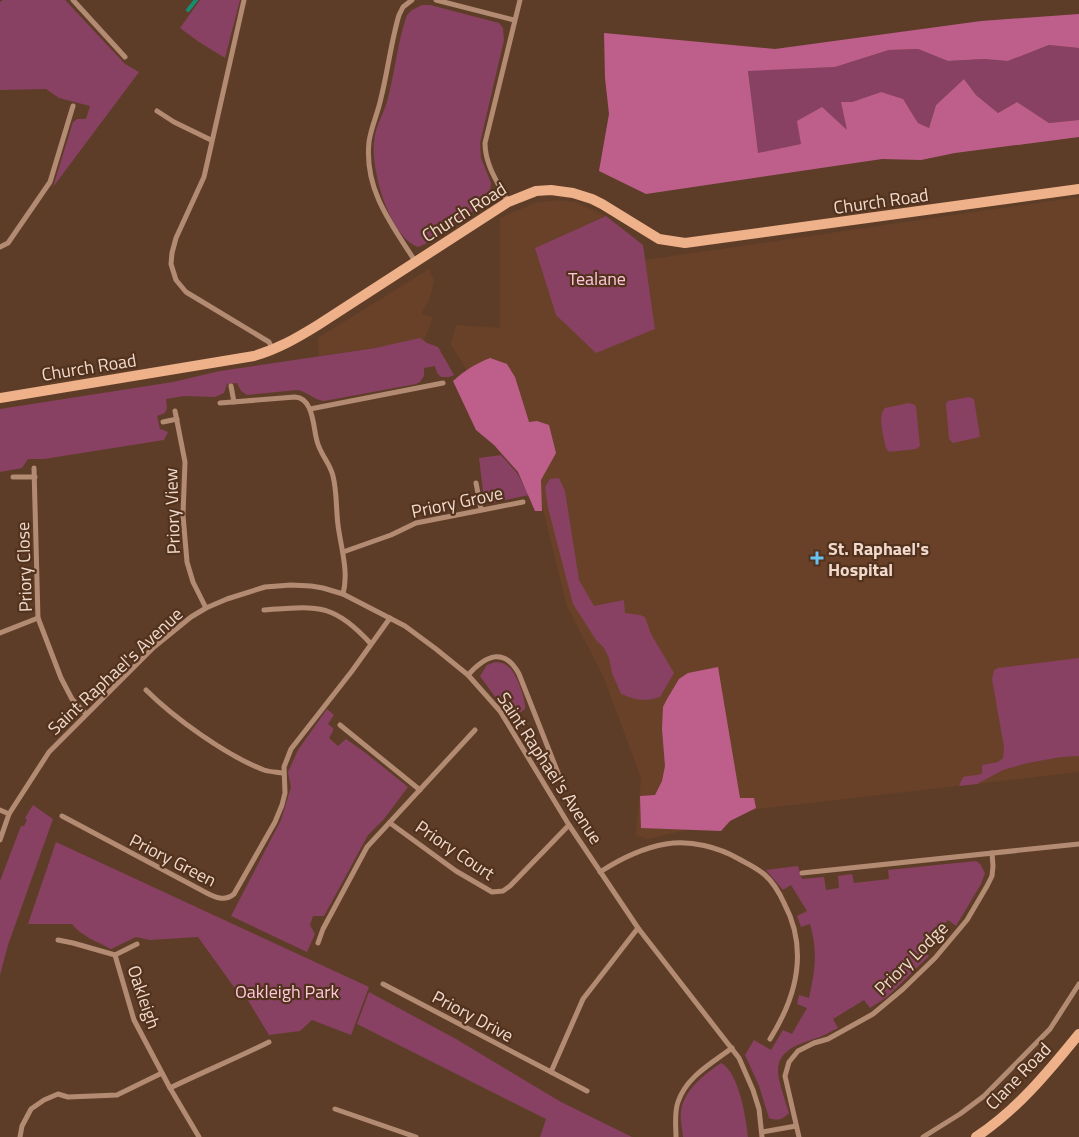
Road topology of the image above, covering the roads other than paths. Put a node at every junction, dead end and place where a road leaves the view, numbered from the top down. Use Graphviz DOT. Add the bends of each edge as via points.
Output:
graph roads {
  1 [pos="73,0"];
  2 [pos="244,0"];
  3 [pos="412,0"];
  4 [pos="436,0"];
  5 [pos="520,0"];
  6 [pos="514,20"];
  7 [pos="125,57"];
  8 [pos="73,106"];
  9 [pos="157,111"];
  10 [pos="211,140"];
  11 [pos="1079,189"];
  12 [pos="508,202"];
  13 [pos="0,247"];
  14 [pos="415,262"];
  15 [pos="273,350"];
  16 [pos="443,383"];
  17 [pos="231,386"];
  18 [pos="0,398"];
  19 [pos="234,402"];
  20 [pos="220,403"];
  21 [pos="310,409"];
  22 [pos="175,411"];
  23 [pos="177,419"];
  24 [pos="163,422"];
  25 [pos="34,468"];
  26 [pos="13,477"];
  27 [pos="35,477"];
  28 [pos="476,483"];
  29 [pos="523,502"];
  30 [pos="481,509"];
  31 [pos="343,552"];
  32 [pos="343,594"];
  33 [pos="206,608"];
  34 [pos="264,610"];
  35 [pos="38,618"];
  36 [pos="390,618"];
  37 [pos="0,633"];
  38 [pos="371,644"];
  39 [pos="468,675"];
  40 [pos="146,690"];
  41 [pos="86,714"];
  42 [pos="340,725"];
  43 [pos="475,730"];
  44 [pos="283,773"];
  45 [pos="560,778"];
  46 [pos="420,790"];
  47 [pos="0,810"];
  48 [pos="9,814"];
  49 [pos="62,816"];
  50 [pos="390,823"];
  51 [pos="570,825"];
  52 [pos="0,840"];
  53 [pos="1079,844"];
  54 [pos="992,853"];
  55 [pos="600,872"];
  56 [pos="802,873"];
  57 [pos="638,928"];
  58 [pos="58,940"];
  59 [pos="318,943"];
  60 [pos="137,944"];
  61 [pos="116,955"];
  62 [pos="383,984"];
  63 [pos="1079,984"];
  64 [pos="1079,1034"];
  65 [pos="770,1039"];
  66 [pos="269,1042"];
  67 [pos="732,1048"];
  68 [pos="551,1072"];
  69 [pos="162,1073"];
  70 [pos="170,1088"];
  71 [pos="588,1091"];
  72 [pos="335,1109"];
  73 [pos="796,1126"];
  74 [pos="762,1135"];
  75 [pos="20,1137"];
  76 [pos="199,1137"];
  77 [pos="414,1137"];
  78 [pos="676,1137"];
  79 [pos="799,1137"];
  80 [pos="923,1137"];
  81 [pos="976,1137"];
  1 -- 7 [label="street"];
  2 -- 10 [label="street"];
  3 -- 14 [label="street" via="399,14 369,149 379,205"];
  4 -- 6 [label="street"];
  5 -- 6 [label="street"];
  6 -- 12 [label="street" via="485,143 488,164"];
  8 -- 13 [label="street" via="50,182 8,243"];
  9 -- 10 [label="street"];
  10 -- 15 [label="street" via="204,177 174,245 172,270 178,285 186,292 269,342"];
  11 -- 12 [label="street, Church Road" via="685,243 659,239 597,202 573,194 536,191"];
  12 -- 14 [label="street, Church Road"];
  14 -- 15 [label="street, Church Road"];
  15 -- 18 [label="street, Church Road" via="254,356"];
  16 -- 21 [label="street"];
  17 -- 19 [label="street"];
  19 -- 20 [label="street"];
  19 -- 21 [label="street" via="299,397"];
  21 -- 31 [label="street" via="319,448 334,476"];
  22 -- 23 [label="street, Priory View"];
  23 -- 24 [label="street"];
  23 -- 33 [label="street, Priory View" via="185,462 187,562"];
  25 -- 27 [label="street, Priory Close"];
  26 -- 27 [label="street"];
  27 -- 35 [label="street, Priory Close"];
  28 -- 30 [label="street"];
  29 -- 30 [label="street, Priory Grove"];
  30 -- 31 [label="street, Priory Grove" via="416,522"];
  31 -- 32 [label="street" via="346,585"];
  32 -- 33 [label="street, Saint Raphael's Avenue" via="311,586 277,586 253,590"];
  32 -- 36 [label="street, Saint Raphael's Avenue"];
  33 -- 41 [label="street, Saint Raphael's Avenue" via="177,627"];
  34 -- 38 [label="street" via="305,607 327,611 350,623"];
  35 -- 37 [label="street"];
  35 -- 41 [label="street, Priory Close" via="61,678 72,699"];
  36 -- 38 [label="street, Priory Green"];
  36 -- 39 [label="street, Saint Raphael's Avenue"];
  38 -- 44 [label="street, Priory Green" via="291,749"];
  39 -- 45 [label="street" via="492,656 513,664"];
  39 -- 51 [label="street, Saint Raphael's Avenue" via="500,711"];
  40 -- 44 [label="street" via="214,742 266,771"];
  41 -- 48 [label="street, Saint Raphael's Avenue" via="49,752"];
  42 -- 46 [label="street, Priory Court"];
  43 -- 46 [label="street, Priory Court"];
  44 -- 49 [label="street, Priory Green" via="285,793 275,822 234,894 225,899 202,891"];
  46 -- 50 [label="street, Priory Court"];
  47 -- 48 [label="street"];
  48 -- 52 [label="street, Saint Raphael's Avenue"];
  50 -- 51 [label="street, Priory Court" via="456,871 492,892 503,891 510,886"];
  50 -- 59 [label="street, Priory Court" via="367,847"];
  51 -- 55 [label="street, Saint Raphael's Avenue"];
  53 -- 54 [label="street"];
  54 -- 56 [label="street"];
  54 -- 73 [label="street, Priory Lodge" via="994,866 987,886 967,920 936,958 873,1014 828,1039 798,1051 789,1062 785,1076"];
  55 -- 57 [label="street, Saint Raphael's Avenue"];
  55 -- 65 [label="street" via="641,850 693,843 732,855 765,875 776,887 790,913 798,940 797,972 792,993 785,1014"];
  57 -- 67 [label="street, Saint Raphael's Avenue"];
  57 -- 68 [label="street" via="583,998"];
  58 -- 61 [label="street, Oakleigh"];
  60 -- 61 [label="street"];
  61 -- 69 [label="street, Oakleigh" via="134,1020"];
  62 -- 68 [label="street, Priory Drive"];
  63 -- 80 [label="street" via="1050,1029 993,1087 973,1105"];
  64 -- 81 [label="street, Clane Road" via="1033,1087"];
  66 -- 70 [label="street"];
  67 -- 74 [label="street, Saint Raphael's Avenue" via="751,1084 759,1109"];
  67 -- 78 [label="street" via="700,1071 683,1091 676,1111"];
  68 -- 71 [label="street, Priory Drive"];
  69 -- 70 [label="street, Oakleigh"];
  69 -- 75 [label="street" via="117,1095 68,1097 58,1094 44,1100 31,1108"];
  70 -- 76 [label="street, Oakleigh"];
  72 -- 77 [label="street"];
  73 -- 74 [label="street"];
  73 -- 79 [label="street, Priory Lodge"];
}
